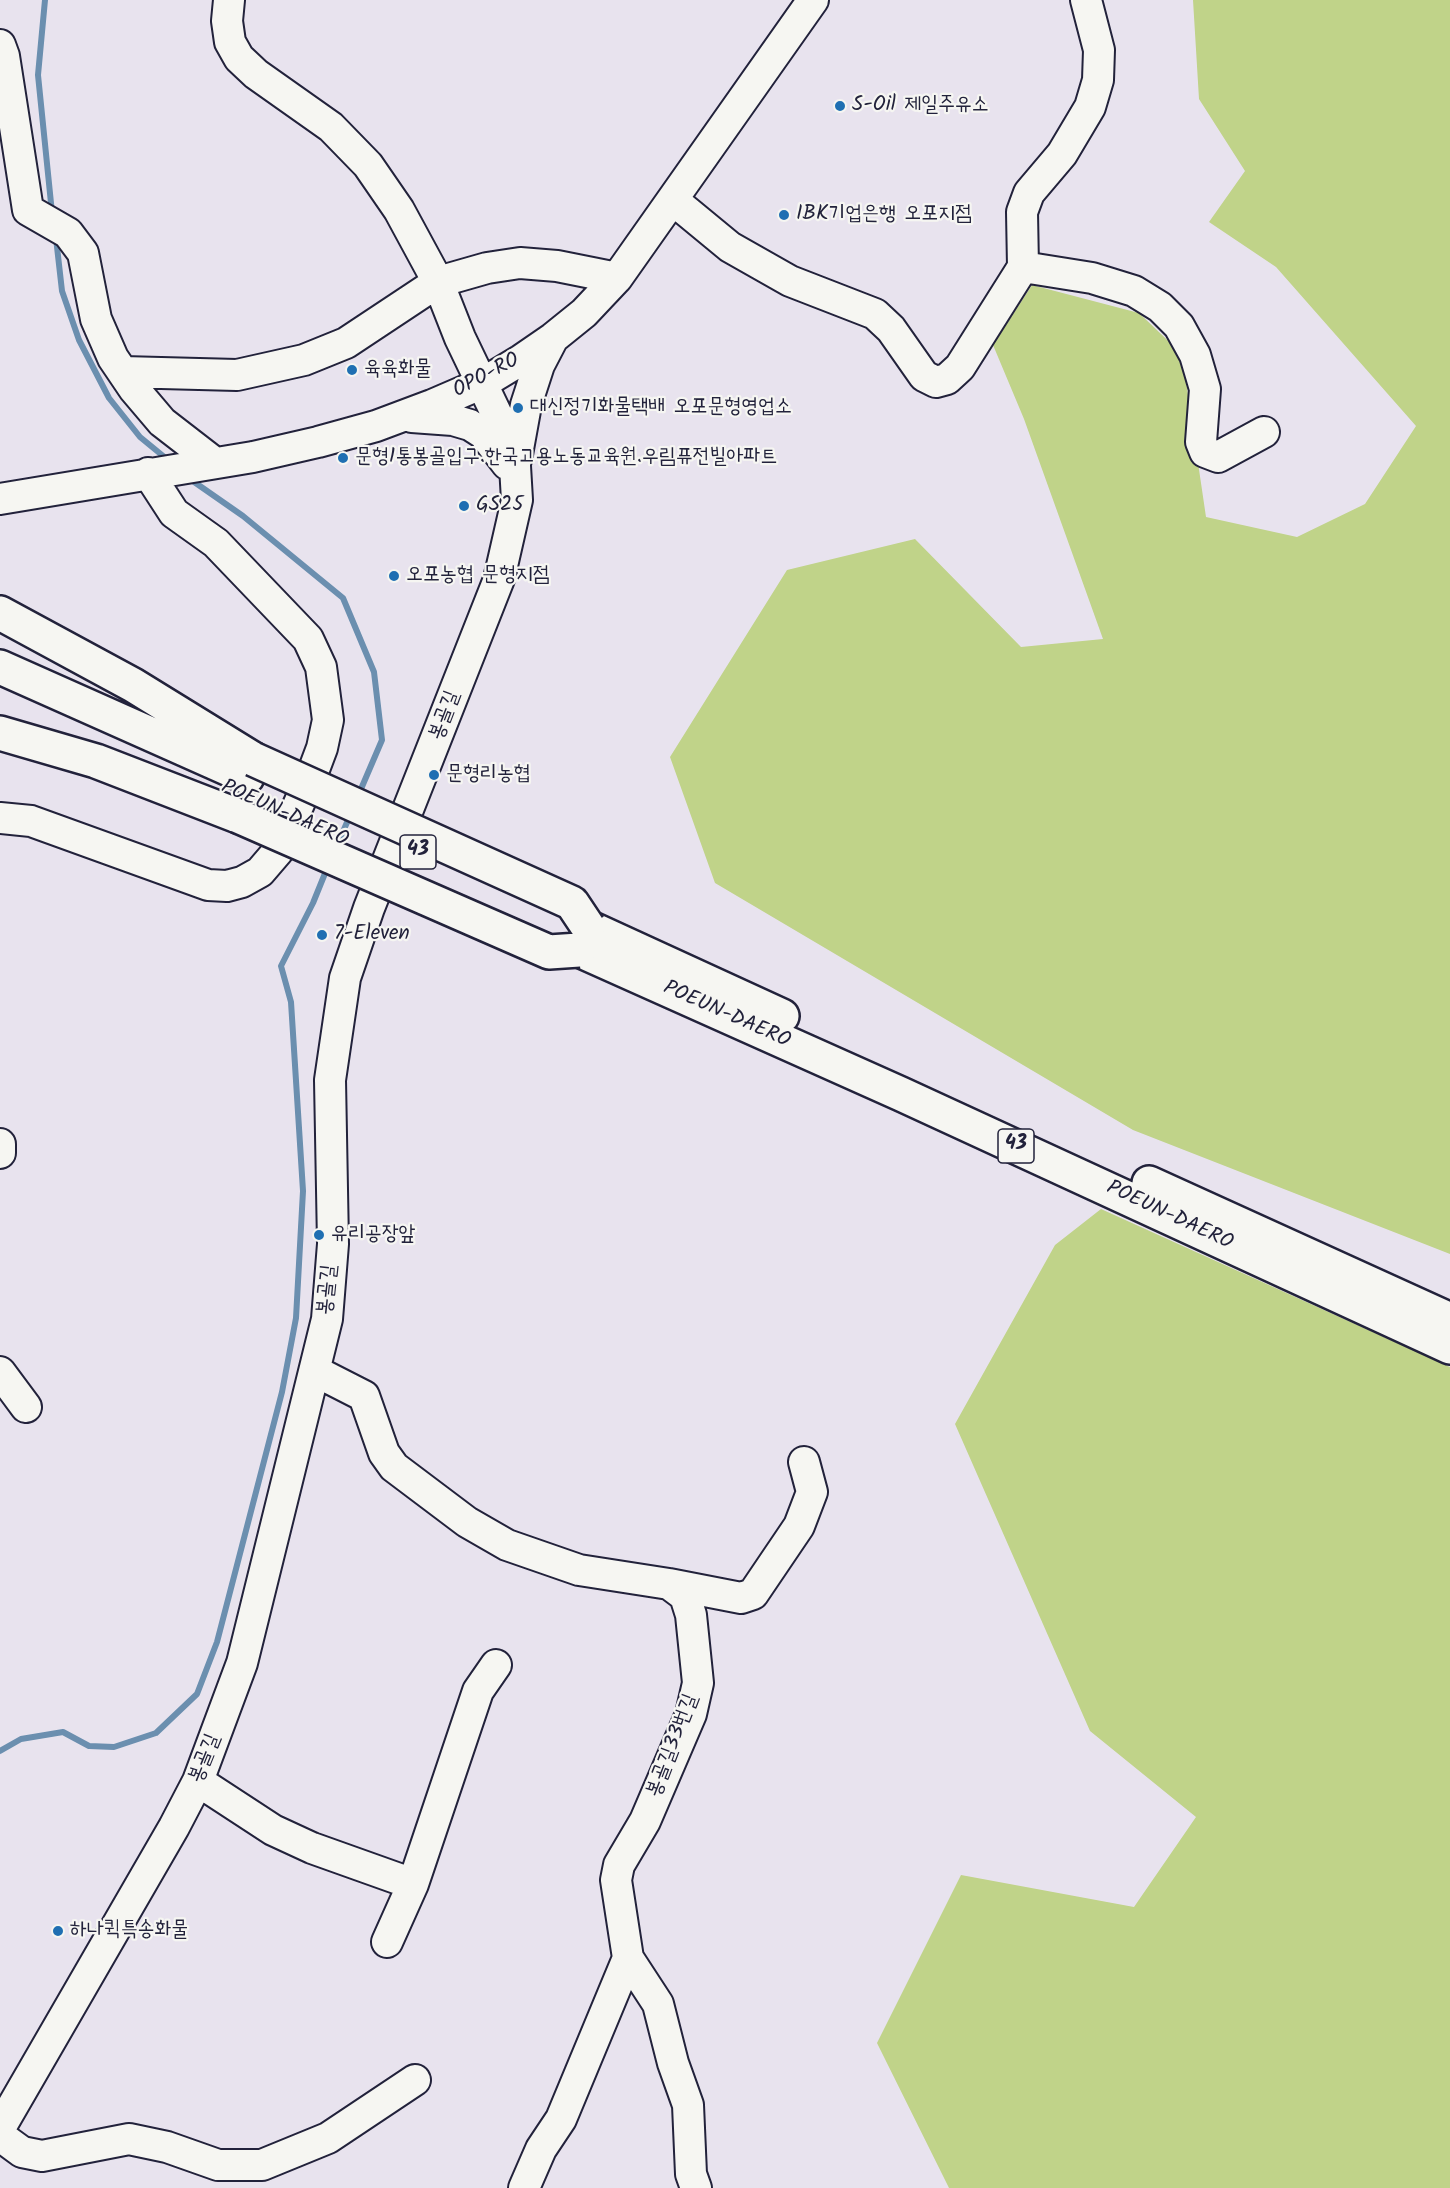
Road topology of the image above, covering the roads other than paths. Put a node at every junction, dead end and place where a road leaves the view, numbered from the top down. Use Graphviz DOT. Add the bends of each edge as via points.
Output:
graph roads {
  1 [pos="229,0"];
  2 [pos="813,0"];
  3 [pos="1086,0"];
  4 [pos="0,45"];
  5 [pos="673,200"];
  6 [pos="1023,267"];
  7 [pos="617,278"];
  8 [pos="438,282"];
  9 [pos="553,338"];
  10 [pos="123,372"];
  11 [pos="483,383"];
  12 [pos="402,417"];
  13 [pos="1264,432"];
  14 [pos="204,464"];
  15 [pos="154,472"];
  16 [pos="516,476"];
  17 [pos="0,499"];
  18 [pos="0,613"];
  19 [pos="0,667"];
  20 [pos="0,691"];
  21 [pos="0,733"];
  22 [pos="245,787"];
  23 [pos="0,818"];
  24 [pos="584,939"];
  25 [pos="0,1144"];
  26 [pos="0,1153"];
  27 [pos="1450,1320"];
  28 [pos="1450,1347"];
  29 [pos="315,1371"];
  30 [pos="0,1372"];
  31 [pos="26,1407"];
  32 [pos="804,1462"];
  33 [pos="669,1584"];
  34 [pos="496,1665"];
  35 [pos="198,1781"];
  36 [pos="413,1884"];
  37 [pos="387,1942"];
  38 [pos="628,1958"];
  39 [pos="415,2080"];
  40 [pos="0,2128"];
  41 [pos="0,2136"];
  42 [pos="524,2188"];
  43 [pos="696,2188"];
  1 -- 8 [label="street, 봉골길" via="230,42 239,58 331,127 369,165"];
  2 -- 5 [label="street, OPO-RO"];
  3 -- 6 [label="street" via="1099,50 1098,80 1090,107 1062,154 1029,194 1022,212"];
  4 -- 10 [label="street" via="28,210 68,233 83,253 96,319"];
  5 -- 6 [label="street" via="730,246 790,281 875,314 891,329 924,376 936,382 947,379 960,367"];
  5 -- 7 [label="street, OPO-RO"];
  6 -- 13 [label="street" via="1092,278 1134,291 1160,307 1179,326 1195,355 1205,389 1201,442 1204,452 1218,457"];
  7 -- 8 [label="street" via="520,263"];
  7 -- 9 [label="street, OPO-RO"];
  8 -- 10 [label="street" via="346,343 304,360 237,375"];
  8 -- 11 [label="street, 봉골길"];
  9 -- 11 [label="street, OPO-RO"];
  9 -- 16 [label="street" via="526,405"];
  10 -- 14 [label="street" via="162,422"];
  11 -- 12 [label="street, OPO-RO"];
  11 -- 16 [label="street, 봉골길" via="508,438"];
  12 -- 14 [label="street, OPO-RO" via="318,442"];
  12 -- 16 [label="street" via="470,424 484,434"];
  14 -- 15 [label="street, OPO-RO"];
  15 -- 17 [label="street, OPO-RO"];
  15 -- 23 [label="street" via="174,513 216,543 308,639 321,667 327,720 322,748 278,851 260,872 242,882 208,885 31,821"];
  16 -- 29 [label="street, 봉골길" via="513,525 499,579 345,978 330,1080 331,1280"];
  18 -- 22 [label="highway" via="133,685"];
  19 -- 22 [label="highway, POEUN-DAERO"];
  20 -- 22 [label="highway, POEUN-DAERO"];
  21 -- 22 [label="highway" via="96,761"];
  22 -- 24 [label="highway, bridge" via="549,952"];
  22 -- 24 [label="highway, bridge" via="572,903"];
  24 -- 27 [label="highway, POEUN-DAERO / 43"];
  24 -- 28 [label="highway, POEUN-DAERO / 43" via="901,1094"];
  25 -- 26 [label="street"];
  29 -- 33 [label="street" via="364,1396 384,1453 394,1467 477,1527 507,1545 579,1570"];
  29 -- 35 [label="street, 봉골길" via="242,1663"];
  30 -- 31 [label="street"];
  32 -- 33 [label="street" via="812,1492 799,1526 753,1594 741,1598"];
  33 -- 38 [label="street, 봉골길33번길" via="685,1596 691,1615 698,1683 691,1714 645,1821 618,1865 616,1880"];
  34 -- 36 [label="street" via="478,1691"];
  35 -- 36 [label="street" via="273,1830"];
  35 -- 40 [label="street, 봉골길"];
  36 -- 37 [label="street"];
  38 -- 42 [label="street" via="561,2120 541,2149"];
  38 -- 43 [label="street, 봉골길33번길" via="658,2004 688,2105 691,2174"];
  39 -- 41 [label="street" via="328,2138 262,2165 218,2164 129,2139 42,2156 22,2152"];
}
